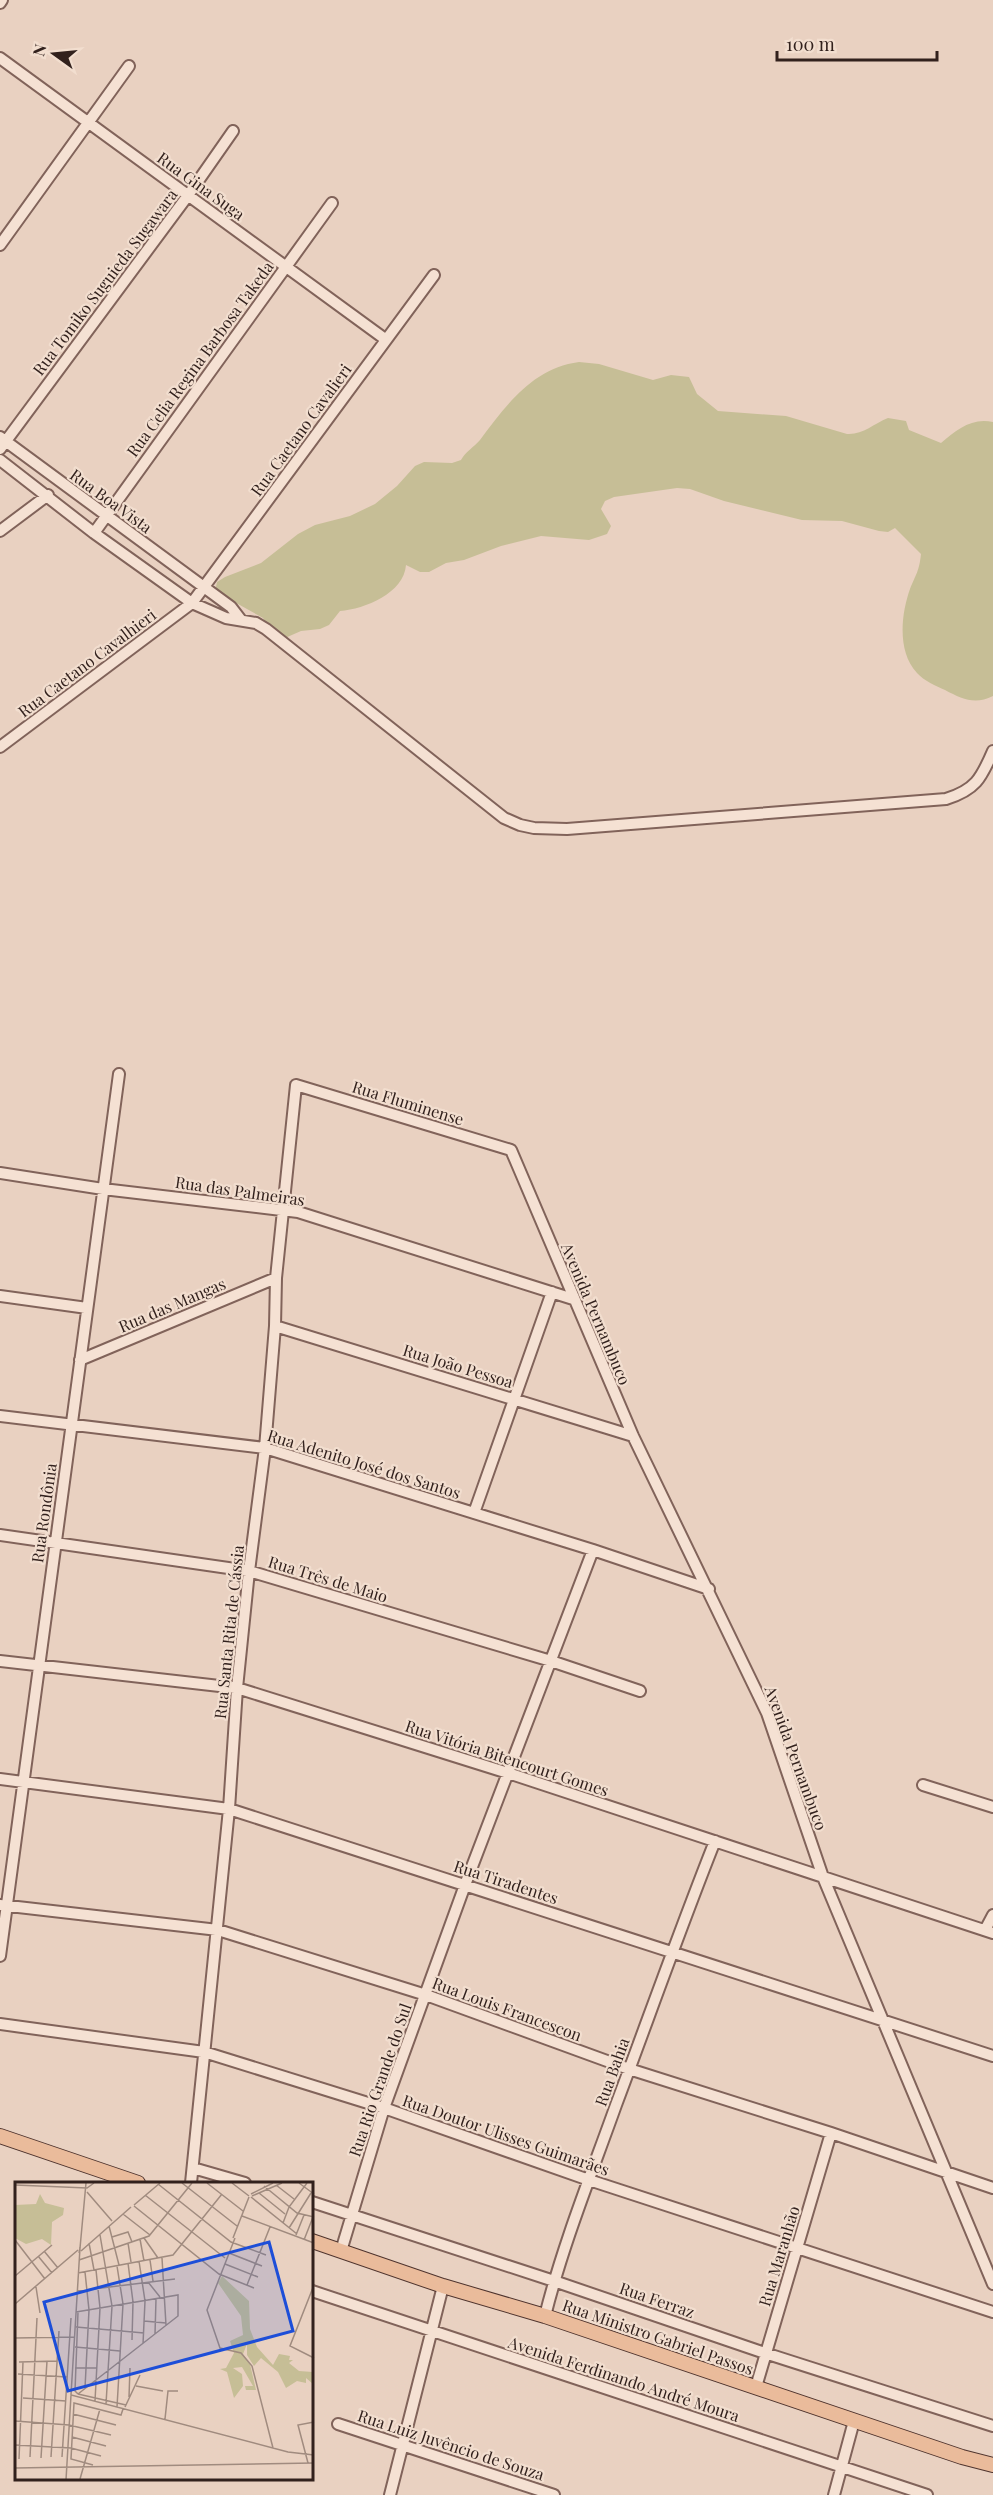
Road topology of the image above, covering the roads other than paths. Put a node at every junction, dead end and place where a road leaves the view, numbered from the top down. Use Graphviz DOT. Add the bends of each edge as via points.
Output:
graph roads {
  1 [pos="0,58"];
  2 [pos="129,66"];
  3 [pos="88,124"];
  4 [pos="233,131"];
  5 [pos="189,194"];
  6 [pos="332,203"];
  7 [pos="0,245"];
  8 [pos="285,267"];
  9 [pos="434,275"];
  10 [pos="385,339"];
  11 [pos="2,442"];
  12 [pos="0,460"];
  13 [pos="48,495"];
  14 [pos="105,516"];
  15 [pos="0,531"];
  16 [pos="94,533"];
  17 [pos="204,588"];
  18 [pos="192,603"];
  19 [pos="241,620"];
  20 [pos="0,747"];
  21 [pos="993,751"];
  22 [pos="118,1074"];
  23 [pos="296,1085"];
  24 [pos="511,1150"];
  25 [pos="0,1173"];
  26 [pos="103,1188"];
  27 [pos="283,1212"];
  28 [pos="276,1278"];
  29 [pos="552,1292"];
  30 [pos="0,1296"];
  31 [pos="573,1299"];
  32 [pos="87,1308"];
  33 [pos="275,1326"];
  34 [pos="80,1360"];
  35 [pos="514,1398"];
  36 [pos="0,1416"];
  37 [pos="71,1425"];
  38 [pos="633,1436"];
  39 [pos="265,1448"];
  40 [pos="474,1513"];
  41 [pos="0,1535"];
  42 [pos="56,1541"];
  43 [pos="593,1550"];
  44 [pos="249,1571"];
  45 [pos="709,1589"];
  46 [pos="0,1661"];
  47 [pos="551,1661"];
  48 [pos="38,1664"];
  49 [pos="237,1688"];
  50 [pos="640,1691"];
  51 [pos="508,1773"];
  52 [pos="0,1779"];
  53 [pos="23,1782"];
  54 [pos="923,1785"];
  55 [pos="993,1807"];
  56 [pos="229,1809"];
  57 [pos="715,1841"];
  58 [pos="823,1877"];
  59 [pos="465,1885"];
  60 [pos="3,1905"];
  61 [pos="993,1915"];
  62 [pos="218,1930"];
  63 [pos="989,1932"];
  64 [pos="671,1952"];
  65 [pos="0,1956"];
  66 [pos="426,1995"];
  67 [pos="882,2019"];
  68 [pos="0,2024"];
  69 [pos="204,2052"];
  70 [pos="993,2056"];
  71 [pos="629,2069"];
  72 [pos="384,2108"];
  73 [pos="831,2133"];
  74 [pos="0,2136"];
  75 [pos="194,2168"];
  76 [pos="944,2171"];
  77 [pos="589,2180"];
  78 [pos="135,2182"];
  79 [pos="191,2182"];
  80 [pos="241,2182"];
  81 [pos="993,2188"];
  82 [pos="314,2203"];
  83 [pos="350,2213"];
  84 [pos="314,2242"];
  85 [pos="797,2248"];
  86 [pos="341,2251"];
  87 [pos="554,2281"];
  88 [pos="993,2284"];
  89 [pos="443,2286"];
  90 [pos="314,2292"];
  91 [pos="993,2312"];
  92 [pos="545,2316"];
  93 [pos="431,2331"];
  94 [pos="765,2353"];
  95 [pos="756,2387"];
  96 [pos="854,2421"];
  97 [pos="338,2424"];
  98 [pos="993,2426"];
  99 [pos="402,2445"];
  100 [pos="993,2456"];
  101 [pos="962,2457"];
  102 [pos="993,2465"];
  103 [pos="842,2466"];
  104 [pos="390,2495"];
  105 [pos="554,2495"];
  106 [pos="834,2495"];
  107 [pos="927,2495"];
  1 -- 3 [label="street, Rua Gina Suga"];
  2 -- 3 [label="street"];
  3 -- 5 [label="street, Rua Gina Suga"];
  3 -- 7 [label="street"];
  4 -- 5 [label="street, Rua Tomiko Suguieda Sugawara"];
  5 -- 8 [label="street, Rua Gina Suga"];
  5 -- 11 [label="street, Rua Tomiko Suguieda Sugawara"];
  6 -- 8 [label="street, Rua Celia Regina Barbosa Takeda"];
  8 -- 10 [label="street, Rua Gina Suga"];
  8 -- 14 [label="street, Rua Celia Regina Barbosa Takeda"];
  9 -- 10 [label="street, Rua Caetano Cavalieri"];
  10 -- 17 [label="street, Rua Caetano Cavalieri"];
  11 -- 14 [label="street, Rua Boa Vista"];
  12 -- 13 [label="street, Rua Boa Vista"];
  13 -- 15 [label="street"];
  13 -- 16 [label="street, Rua Boa Vista"];
  14 -- 16 [label="street, Rua Celia Regina Barbosa Takeda"];
  14 -- 17 [label="street, Rua Boa Vista"];
  16 -- 18 [label="street, Rua Boa Vista"];
  17 -- 18 [label="street, Rua Caetano Cavalieri"];
  17 -- 19 [label="street, Rua Boa Vista" via="231,607"];
  18 -- 19 [label="street, Rua Boa Vista" via="226,618"];
  18 -- 20 [label="street, Rua Caetano Cavalhieri"];
  19 -- 21 [label="street, Rua Boa Vista" via="266,629 504,818 534,828 567,829 946,799 973,787"];
  22 -- 26 [label="street, Rua Rondônia"];
  23 -- 24 [label="street, Rua Fluminense"];
  23 -- 27 [label="street, Rua Santa Rita de Cássia"];
  24 -- 31 [label="street, Avenida Pernambuco"];
  25 -- 26 [label="street, Rua das Palmeiras"];
  26 -- 27 [label="street, Rua das Palmeiras"];
  26 -- 32 [label="street, Rua Rondônia"];
  27 -- 28 [label="street, Rua Santa Rita de Cássia"];
  27 -- 29 [label="street, Rua das Palmeiras" via="298,1212"];
  28 -- 33 [label="street, Rua Santa Rita de Cássia"];
  28 -- 34 [label="street, Rua das Mangas"];
  29 -- 31 [label="street, Rua das Palmeiras"];
  29 -- 35 [label="street"];
  30 -- 32 [label="street"];
  31 -- 38 [label="street, Avenida Pernambuco"];
  32 -- 34 [label="street, Rua Rondônia"];
  33 -- 35 [label="street, Rua João Pessoa"];
  33 -- 39 [label="street, Rua Santa Rita de Cássia"];
  34 -- 37 [label="street, Rua Rondônia"];
  35 -- 38 [label="street, Rua João Pessoa"];
  35 -- 40 [label="street"];
  36 -- 37 [label="street, Rua Adenito José dos Santos"];
  37 -- 39 [label="street, Rua Adenito José dos Santos"];
  37 -- 42 [label="street, Rua Rondônia"];
  38 -- 45 [label="street, Avenida Pernambuco"];
  39 -- 40 [label="street, Rua Adenito José dos Santos"];
  39 -- 44 [label="street, Rua Santa Rita de Cássia"];
  40 -- 43 [label="street, Rua Adenito José dos Santos"];
  41 -- 42 [label="street, Rua Três de Maio"];
  42 -- 44 [label="street, Rua Três de Maio"];
  42 -- 48 [label="street, Rua Rondônia"];
  43 -- 45 [label="street, Rua Adenito José dos Santos"];
  43 -- 47 [label="street, Rua Rio Grande do Sul"];
  44 -- 47 [label="street, Rua Três de Maio"];
  44 -- 49 [label="street, Rua Santa Rita de Cássia"];
  45 -- 58 [label="street, Avenida Pernambuco" via="767,1713"];
  46 -- 48 [label="street, Rua Vitória Bitencourt Gomes"];
  47 -- 50 [label="street, Rua Três de Maio"];
  47 -- 51 [label="street, Rua Rio Grande do Sul"];
  48 -- 49 [label="street, Rua Vitória Bitencourt Gomes"];
  48 -- 53 [label="street, Rua Rondônia"];
  49 -- 51 [label="street, Rua Vitória Bitencourt Gomes"];
  49 -- 56 [label="street, Rua Santa Rita de Cássia"];
  51 -- 57 [label="street, Rua Vitória Bitencourt Gomes"];
  51 -- 59 [label="street, Rua Rio Grande do Sul"];
  52 -- 53 [label="street, Rua Tiradentes"];
  53 -- 56 [label="street, Rua Tiradentes"];
  53 -- 60 [label="street, Rua Rondônia"];
  54 -- 55 [label="street"];
  56 -- 59 [label="street, Rua Tiradentes"];
  56 -- 62 [label="street, Rua Santa Rita de Cássia"];
  57 -- 58 [label="street, Rua Vitória Bitencourt Gomes"];
  57 -- 64 [label="street, Rua Bahia"];
  58 -- 63 [label="street, Rua Vitória Bitencourt Gomes"];
  58 -- 67 [label="street, Avenida Pernambuco"];
  59 -- 64 [label="street, Rua Tiradentes"];
  59 -- 66 [label="street, Rua Rio Grande do Sul"];
  60 -- 62 [label="street, Rua Louis Francescon"];
  60 -- 65 [label="street, Rua Rondônia"];
  61 -- 63 [label="street"];
  62 -- 66 [label="street, Rua Louis Francescon"];
  62 -- 69 [label="street, Rua Santa Rita de Cássia"];
  64 -- 67 [label="street, Rua Tiradentes"];
  64 -- 71 [label="street, Rua Bahia"];
  66 -- 71 [label="street, Rua Louis Francescon"];
  66 -- 72 [label="street, Rua Rio Grande do Sul"];
  67 -- 70 [label="street, Rua Tiradentes"];
  67 -- 76 [label="street, Avenida Pernambuco"];
  68 -- 69 [label="street, Rua Doutor Ulisses Guimarães"];
  69 -- 72 [label="street, Rua Doutor Ulisses Guimarães"];
  69 -- 75 [label="street, Rua Santa Rita de Cássia"];
  71 -- 73 [label="street, Rua Louis Francescon"];
  71 -- 77 [label="street, Rua Bahia"];
  72 -- 77 [label="street, Rua Doutor Ulisses Guimarães"];
  72 -- 83 [label="street, Rua Rio Grande do Sul"];
  73 -- 76 [label="street, Rua Louis Francescon"];
  73 -- 85 [label="street, Rua Maranhão"];
  74 -- 78 [label="main road"];
  75 -- 79 [label="street, Rua Santa Rita de Cássia"];
  75 -- 80 [label="street"];
  76 -- 81 [label="street, Rua Louis Francescon"];
  76 -- 88 [label="street, Avenida Pernambuco"];
  77 -- 85 [label="street, Rua Doutor Ulisses Guimarães"];
  77 -- 87 [label="street, Rua Bahia"];
  82 -- 83 [label="street, Rua Ferraz"];
  83 -- 86 [label="street, Rua Rio Grande do Sul"];
  83 -- 87 [label="street, Rua Ferraz"];
  84 -- 86 [label="main road, Rua Ministro Gabriel Passos"];
  85 -- 91 [label="street, Rua Doutor Ulisses Guimarães"];
  85 -- 94 [label="street, Rua Maranhão"];
  86 -- 89 [label="main road, Rua Ministro Gabriel Passos"];
  87 -- 92 [label="street, Rua Bahia"];
  87 -- 94 [label="street, Rua Ferraz"];
  89 -- 92 [label="main road, Rua Ministro Gabriel Passos"];
  89 -- 93 [label="street"];
  90 -- 93 [label="street, Avenida Ferdinando André Moura"];
  92 -- 95 [label="main road, Rua Ministro Gabriel Passos"];
  93 -- 99 [label="street"];
  93 -- 103 [label="street, Avenida Ferdinando André Moura"];
  94 -- 95 [label="street, Rua Maranhão"];
  94 -- 98 [label="street, Rua Ferraz"];
  95 -- 96 [label="main road, Rua Ministro Gabriel Passos"];
  96 -- 101 [label="main road, Rua Ministro Gabriel Passos"];
  96 -- 103 [label="street"];
  97 -- 99 [label="street, Rua Luiz Juvêncio de Souza"];
  99 -- 104 [label="street"];
  99 -- 105 [label="street, Rua Luiz Juvêncio de Souza"];
  100 -- 101 [label="main road"];
  101 -- 102 [label="main road, Rua Ministro Gabriel Passos"];
  103 -- 106 [label="street"];
  103 -- 107 [label="street, Avenida Ferdinando André Moura"];
}
